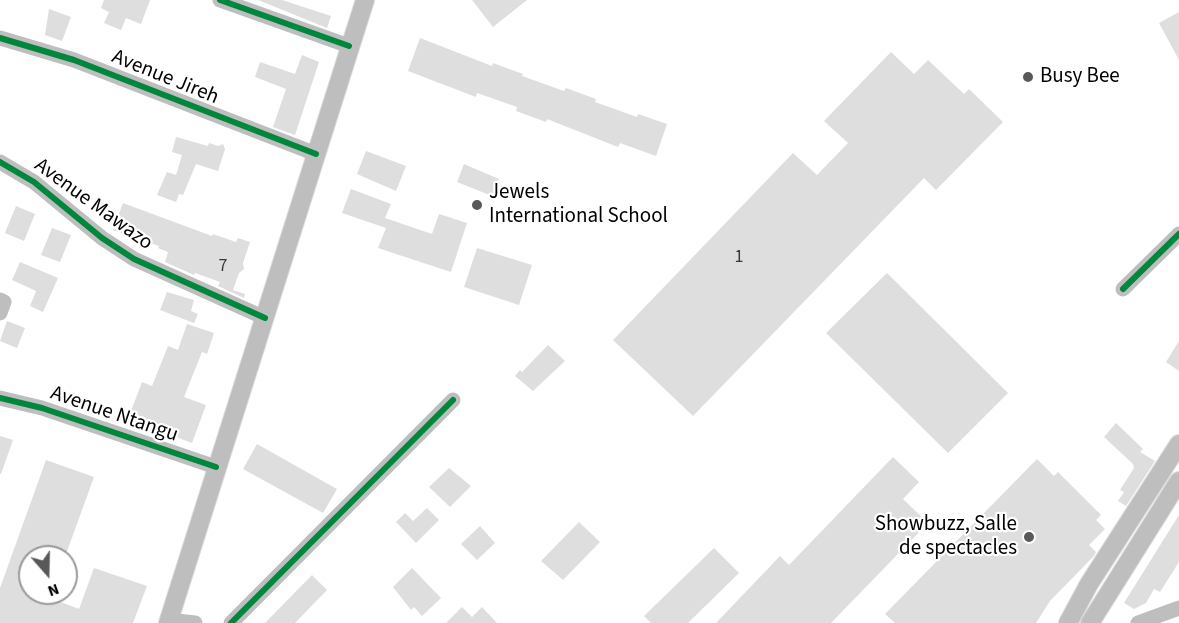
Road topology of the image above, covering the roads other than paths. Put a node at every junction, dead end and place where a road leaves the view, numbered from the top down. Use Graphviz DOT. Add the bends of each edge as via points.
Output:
graph roads {
  1 [pos="220,0"];
  2 [pos="365,0"];
  3 [pos="0,38"];
  4 [pos="349,46"];
  5 [pos="316,154"];
  6 [pos="0,162"];
  7 [pos="1179,234"];
  8 [pos="1123,289"];
  9 [pos="0,300"];
  10 [pos="0,313"];
  11 [pos="265,318"];
  12 [pos="0,398"];
  13 [pos="453,400"];
  14 [pos="1179,444"];
  15 [pos="216,467"];
  16 [pos="1179,481"];
  17 [pos="1179,608"];
  18 [pos="168,622"];
  19 [pos="195,623"];
  20 [pos="231,623"];
  21 [pos="1068,623"];
  22 [pos="1090,623"];
  23 [pos="1138,623"];
  1 -- 4 [label="street"];
  2 -- 4 [label="main road"];
  3 -- 5 [label="street, Avenue Jireh" via="74,60"];
  4 -- 5 [label="main road"];
  5 -- 11 [label="main road"];
  6 -- 11 [label="street, Avenue Mawazo" via="34,182 134,259"];
  7 -- 8 [label="street"];
  9 -- 10 [label="street" via="4,302"];
  11 -- 15 [label="main road"];
  12 -- 15 [label="street, Avenue Ntangu" via="42,408"];
  13 -- 20 [label="street"];
  14 -- 21 [label="main road"];
  15 -- 18 [label="main road"];
  16 -- 22 [label="main road"];
  17 -- 23 [label="street"];
  18 -- 19 [label="street"];
}
